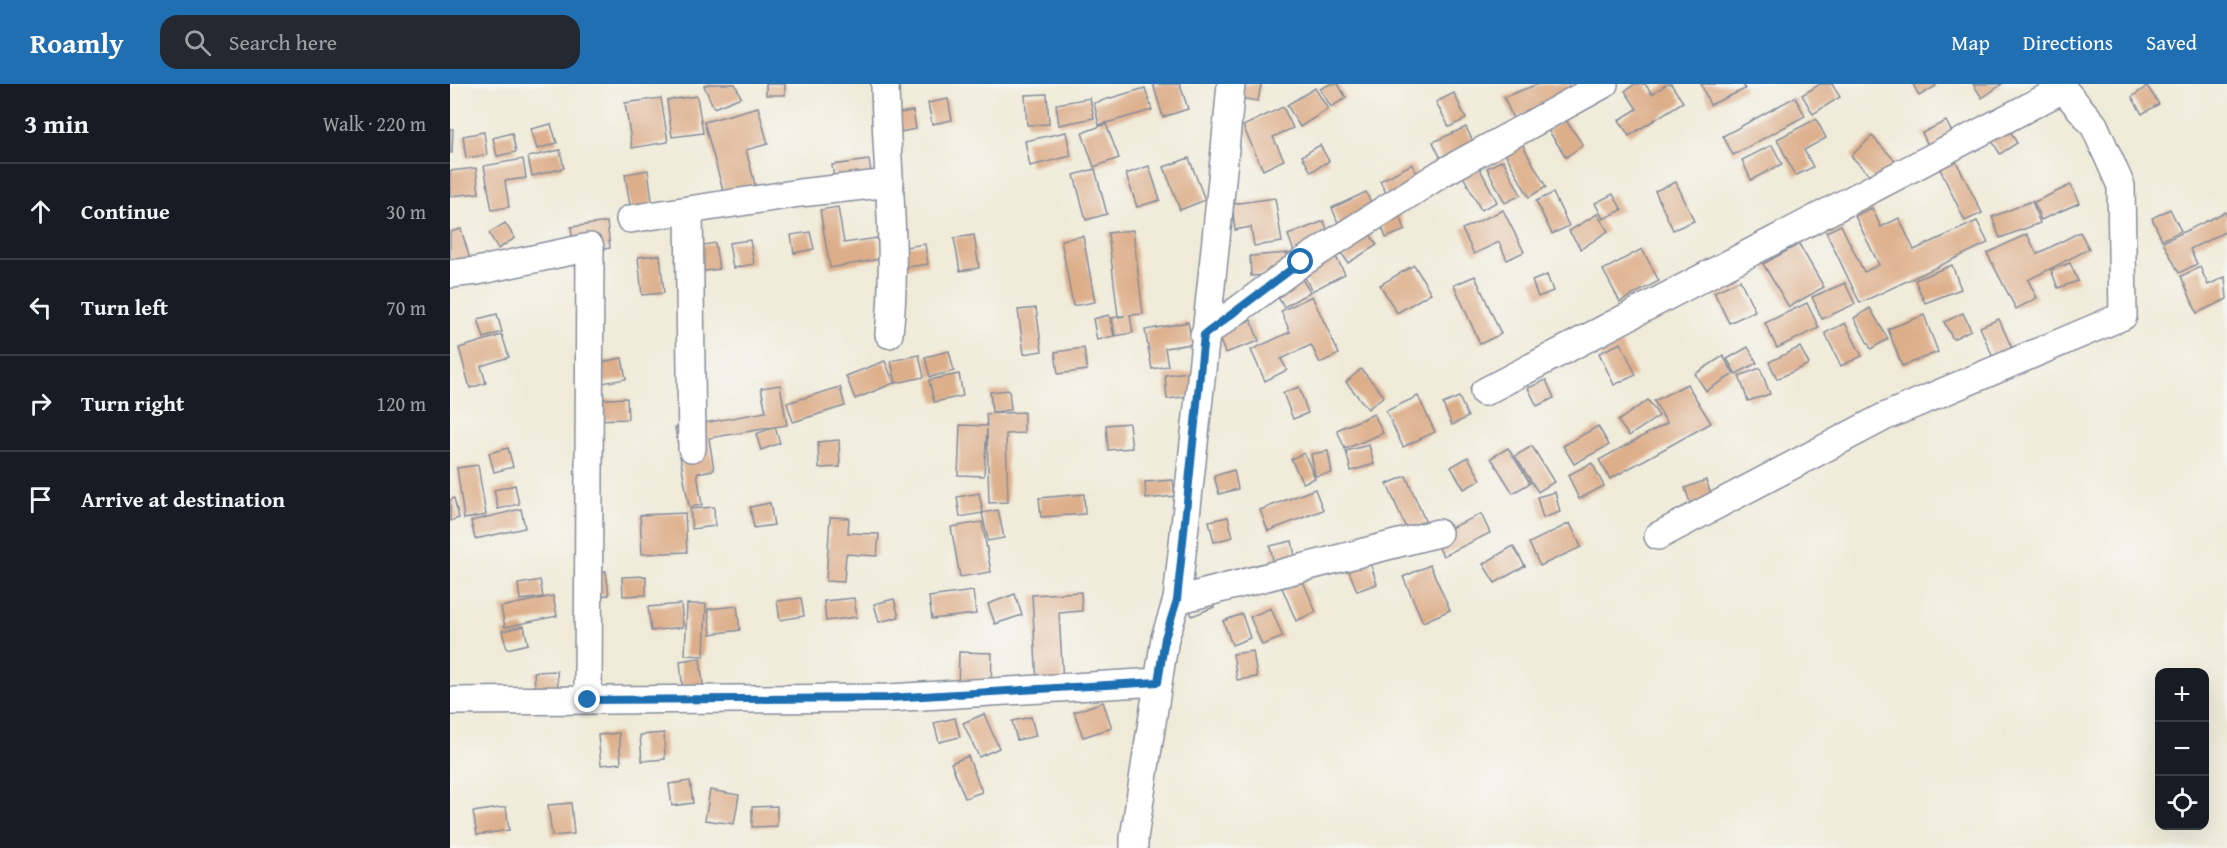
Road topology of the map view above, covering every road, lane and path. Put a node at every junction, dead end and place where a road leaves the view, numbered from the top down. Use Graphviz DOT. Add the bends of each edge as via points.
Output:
graph roads {
  1 [pos="885,84"];
  2 [pos="1231,84"];
  3 [pos="1604,84"];
  4 [pos="2061,87"];
  5 [pos="890,183"];
  6 [pos="689,210"];
  7 [pos="630,219"];
  8 [pos="450,274"];
  9 [pos="889,334"];
  10 [pos="1204,335"];
  11 [pos="1484,392"];
  12 [pos="692,448"];
  13 [pos="1438,533"];
  14 [pos="1658,536"];
  15 [pos="1177,600"];
  16 [pos="1158,682"];
  17 [pos="588,700"];
  18 [pos="450,701"];
  19 [pos="1134,848"];
  1 -- 5 [label="street"];
  2 -- 10 [label="street"];
  3 -- 10 [label="street" via="1442,173 1301,262"];
  4 -- 11 [label="street"];
  4 -- 14 [label="street" via="2094,125 2121,186 2123,316 1884,417"];
  5 -- 6 [label="street"];
  5 -- 9 [label="street"];
  6 -- 7 [label="street"];
  6 -- 12 [label="street"];
  8 -- 17 [label="street" via="590,247"];
  10 -- 15 [label="street"];
  13 -- 15 [label="street"];
  15 -- 16 [label="street" via="1165,638"];
  16 -- 17 [label="street" via="889,698"];
  16 -- 19 [label="street"];
  17 -- 18 [label="street"];
}
